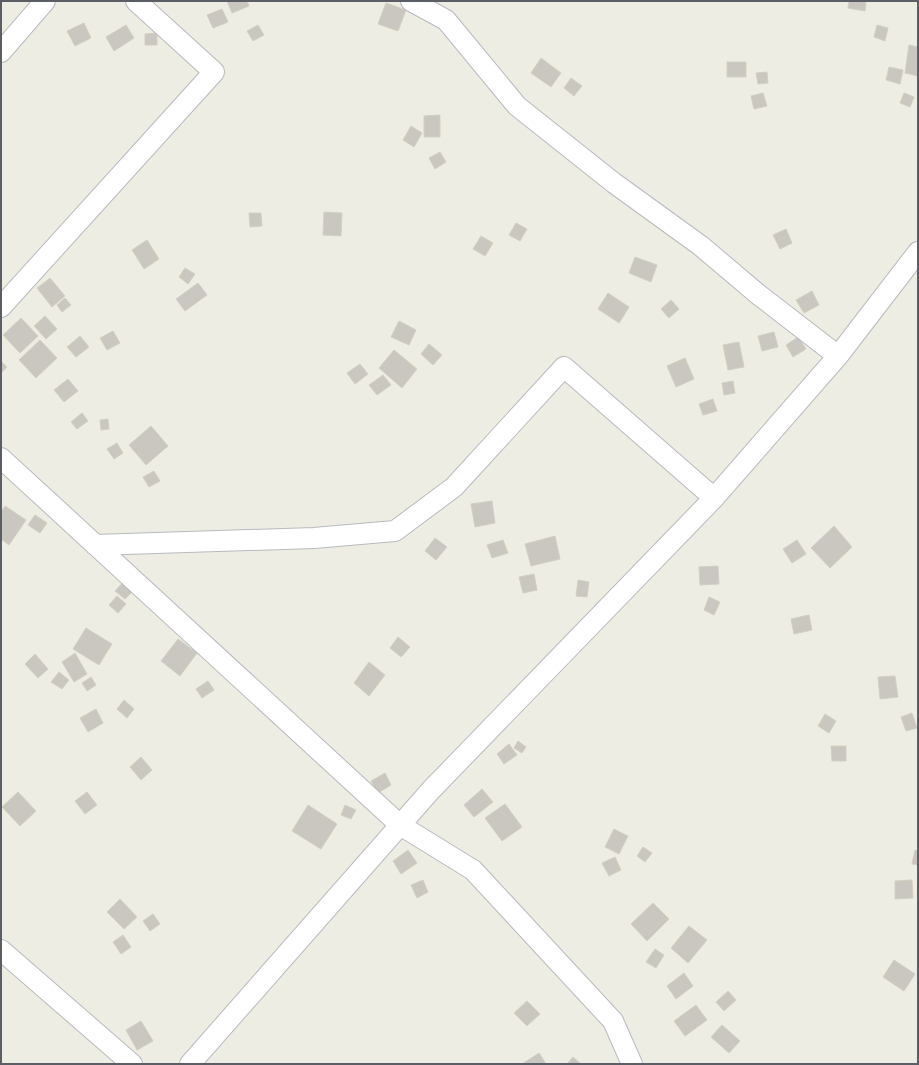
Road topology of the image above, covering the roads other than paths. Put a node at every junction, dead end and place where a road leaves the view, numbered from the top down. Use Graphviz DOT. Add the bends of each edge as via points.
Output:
graph roads {
  1 [pos="46,1"];
  2 [pos="136,1"];
  3 [pos="411,1"];
  4 [pos="1,52"];
  5 [pos="918,252"];
  6 [pos="1,307"];
  7 [pos="838,356"];
  8 [pos="1,458"];
  9 [pos="714,498"];
  10 [pos="95,544"];
  11 [pos="400,825"];
  12 [pos="1,950"];
  13 [pos="132,1064"];
  14 [pos="190,1064"];
  15 [pos="632,1064"];
  1 -- 4 [label="street"];
  2 -- 6 [label="street" via="214,72"];
  3 -- 7 [label="street" via="446,20 517,106 614,183 701,246"];
  5 -- 7 [label="street"];
  7 -- 9 [label="street"];
  8 -- 10 [label="street"];
  9 -- 10 [label="street" via="564,367 454,487 396,531 314,538"];
  9 -- 11 [label="street"];
  10 -- 11 [label="street"];
  11 -- 14 [label="street"];
  11 -- 15 [label="street" via="473,870 613,1021"];
  12 -- 13 [label="street"];
}
